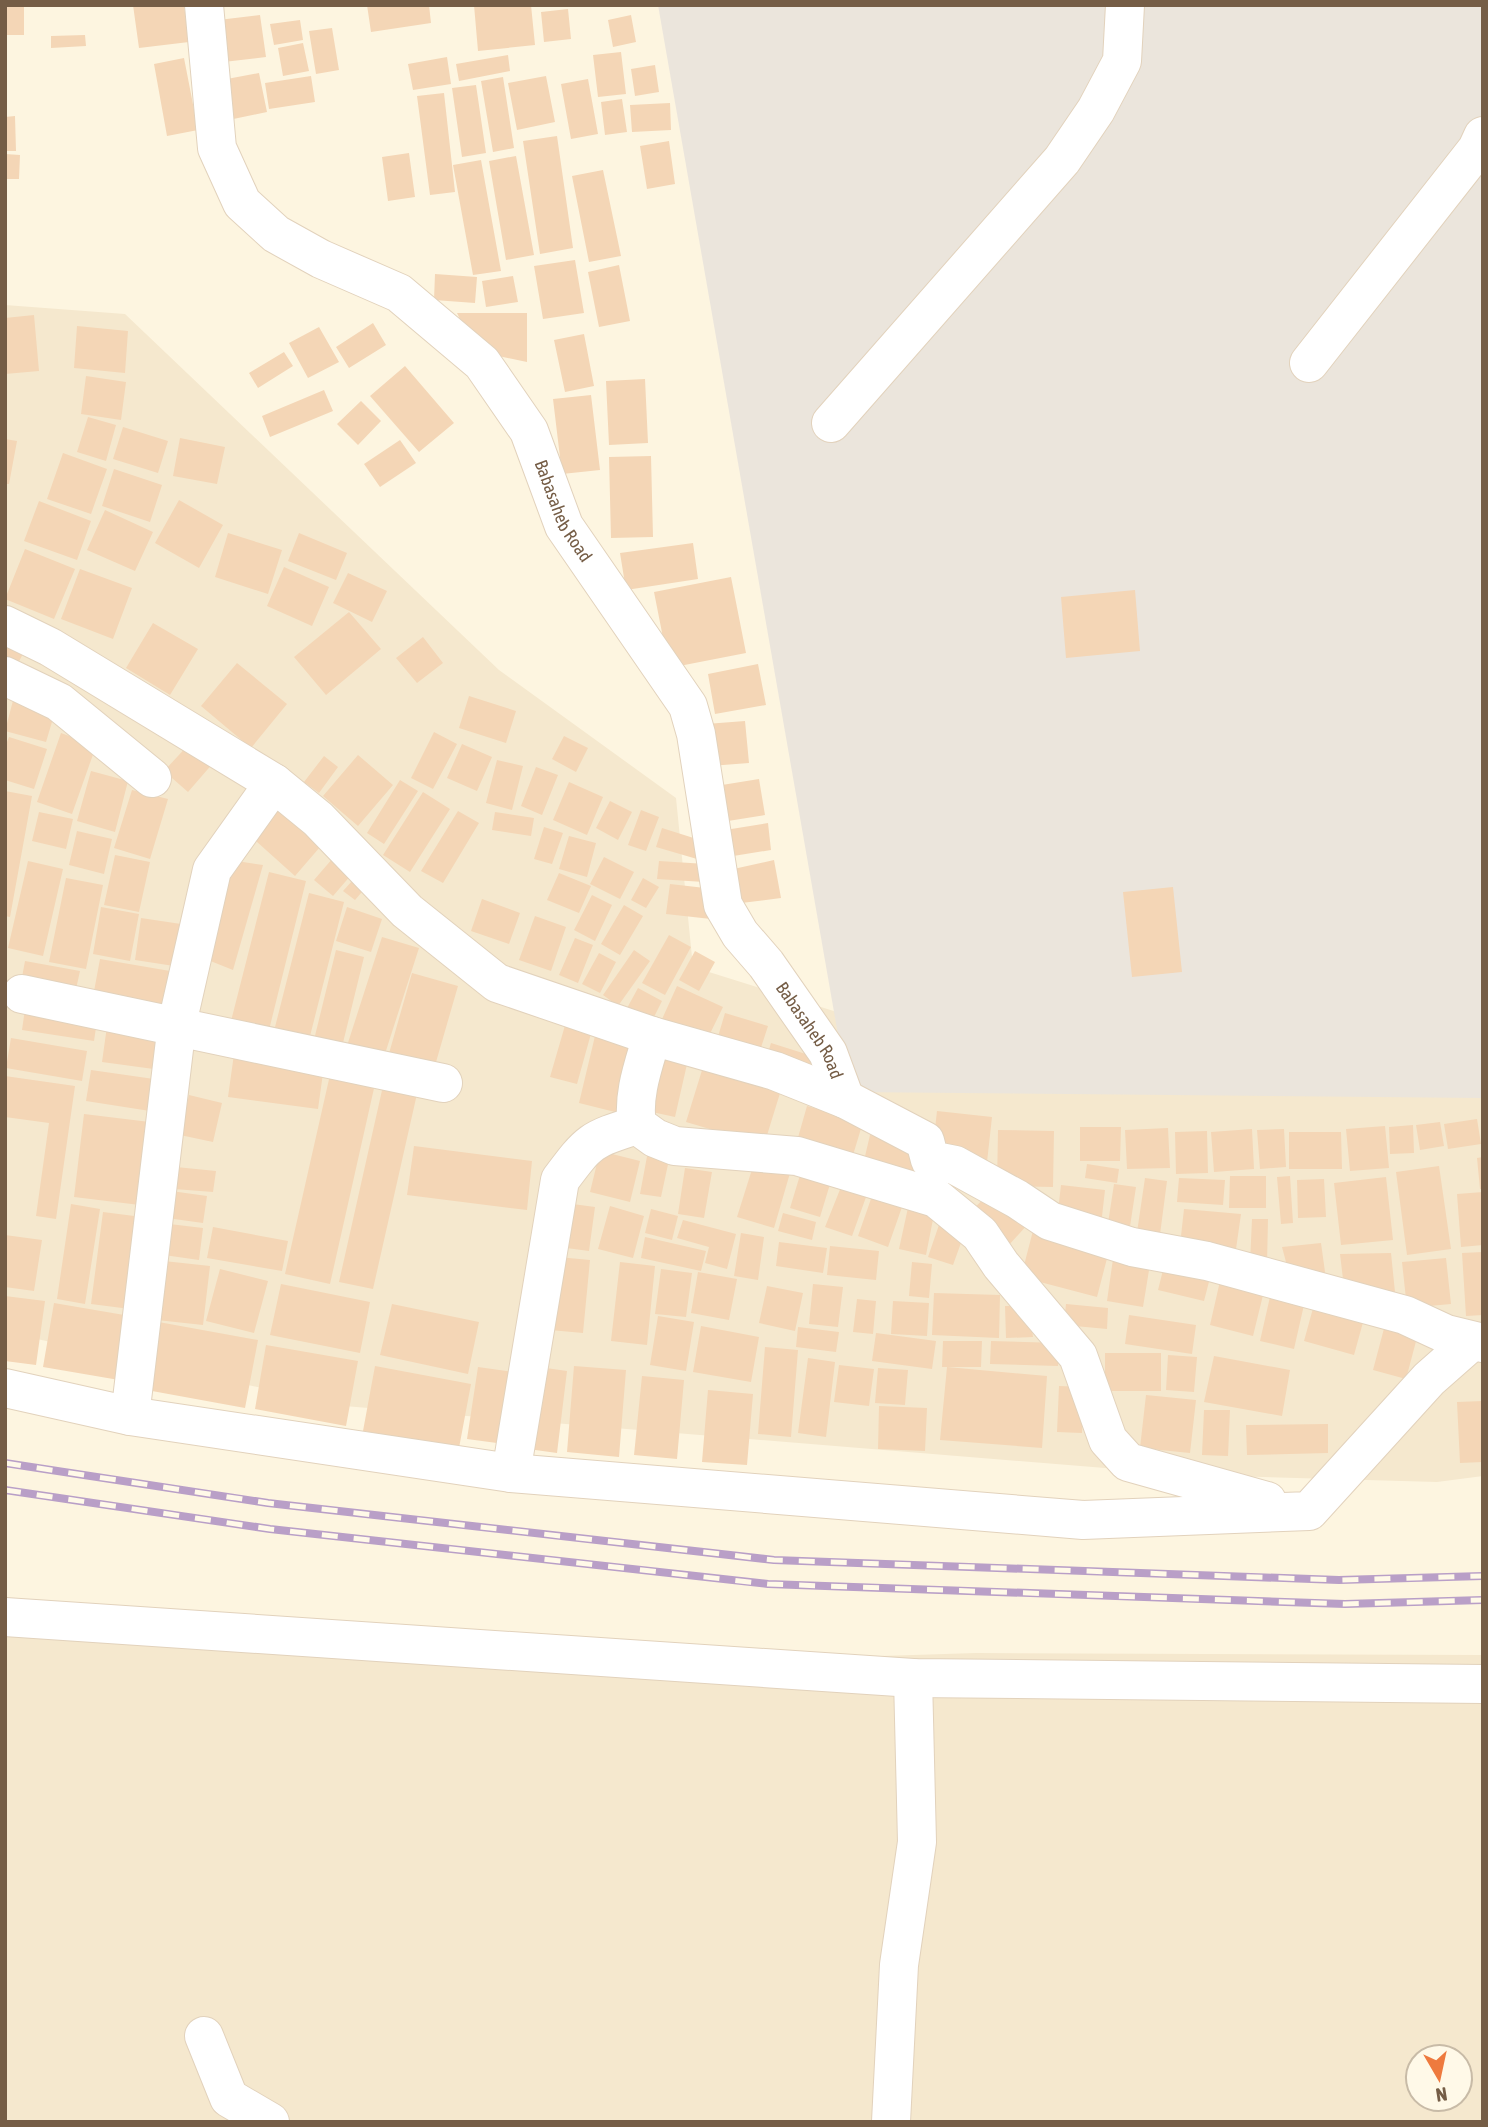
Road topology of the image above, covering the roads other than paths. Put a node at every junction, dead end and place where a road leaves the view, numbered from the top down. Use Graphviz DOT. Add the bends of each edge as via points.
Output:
graph roads {
  1 [pos="204,5"];
  2 [pos="1125,5"];
  3 [pos="1483,136"];
  4 [pos="1309,363"];
  5 [pos="831,423"];
  6 [pos="5,625"];
  7 [pos="5,676"];
  8 [pos="152,778"];
  9 [pos="274,783"];
  10 [pos="22,993"];
  11 [pos="177,1024"];
  12 [pos="652,1036"];
  13 [pos="443,1083"];
  14 [pos="845,1099"];
  15 [pos="637,1125"];
  16 [pos="1477,1343"];
  17 [pos="5,1388"];
  18 [pos="130,1416"];
  19 [pos="511,1473"];
  20 [pos="1309,1511"];
  21 [pos="5,1617"];
  22 [pos="913,1678"];
  23 [pos="1483,1684"];
  24 [pos="204,2036"];
  25 [pos="270,2122"];
  26 [pos="891,2122"];
  1 -- 14 [label="street, Babasaheb Road" via="216,146 242,204 275,234 399,293 482,363 529,430 564,526 688,706 723,905 828,1053"];
  2 -- 5 [label="street" via="1122,61 1062,160"];
  3 -- 4 [label="street"];
  6 -- 9 [label="street" via="50,647"];
  7 -- 8 [label="street" via="59,702"];
  9 -- 11 [label="street" via="212,870"];
  9 -- 12 [label="street" via="318,819 407,911 497,983"];
  10 -- 11 [label="street"];
  11 -- 13 [label="street"];
  11 -- 18 [label="street"];
  12 -- 14 [label="street" via="775,1071"];
  12 -- 15 [label="street" via="639,1082"];
  14 -- 16 [label="street" via="925,1141 930,1160 955,1164 1050,1222 1405,1315"];
  15 -- 19 [label="street" via="587,1144 559,1180"];
  15 -- 20 [label="street" via="675,1146 797,1156 936,1198 980,1234 1078,1356 1108,1440 1128,1462"];
  16 -- 20 [label="street" via="1429,1379"];
  17 -- 18 [label="street"];
  18 -- 19 [label="street"];
  19 -- 20 [label="street" via="1083,1520"];
  21 -- 22 [label="street"];
  22 -- 23 [label="street"];
  22 -- 26 [label="street" via="916,1842 899,1965"];
  24 -- 25 [label="street" via="229,2098"];
}
